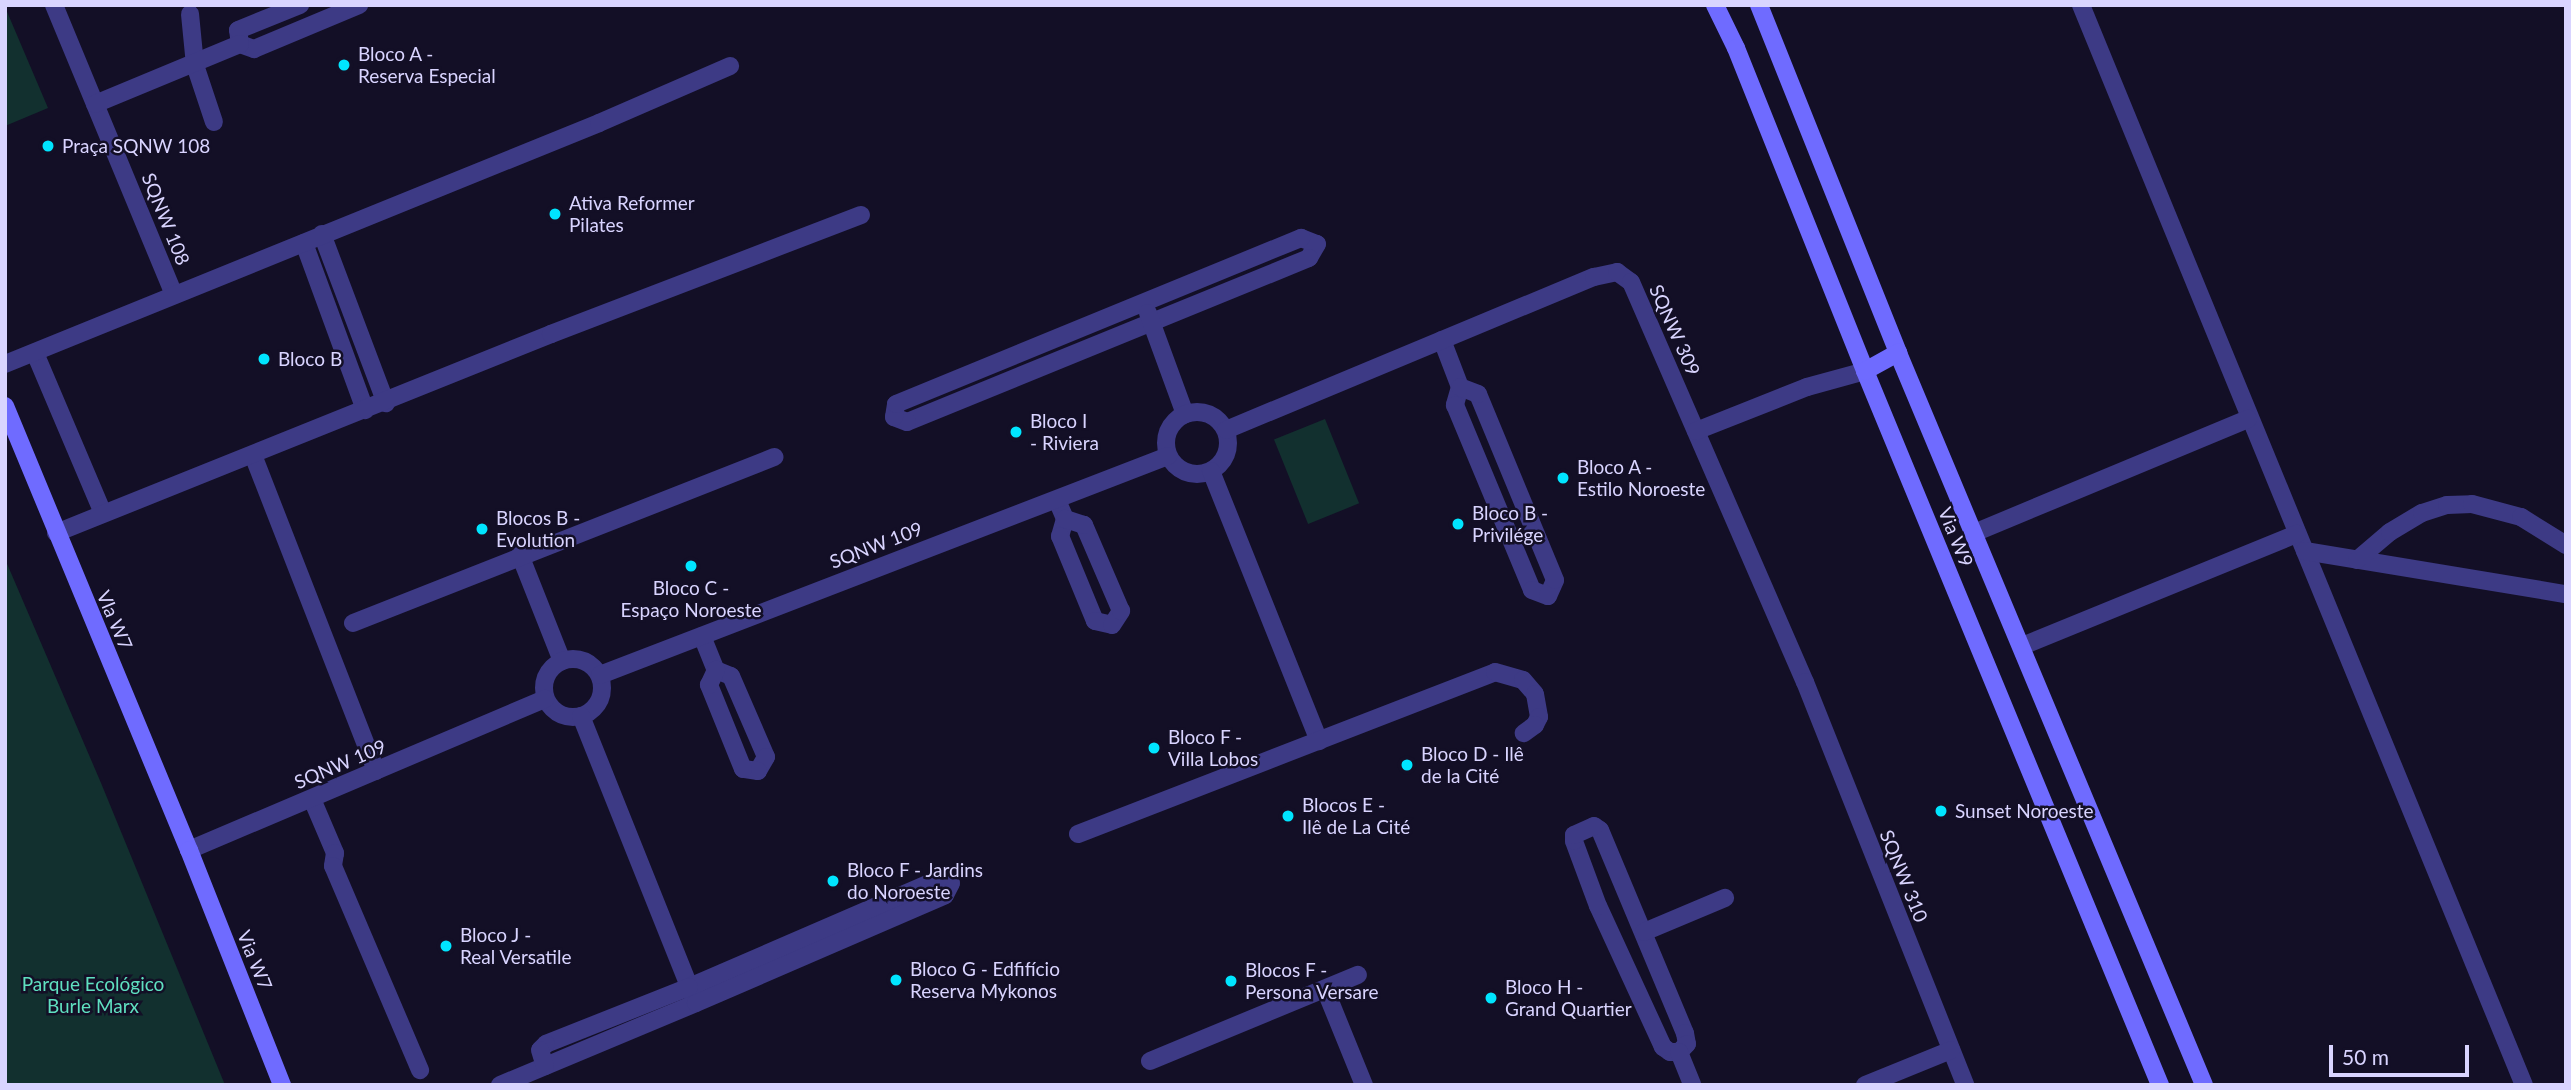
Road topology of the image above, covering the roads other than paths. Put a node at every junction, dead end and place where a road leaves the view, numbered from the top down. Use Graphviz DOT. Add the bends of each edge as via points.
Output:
graph roads {
  1 [pos="54,5"];
  2 [pos="300,5"];
  3 [pos="359,5"];
  4 [pos="1715,5"];
  5 [pos="1759,5"];
  6 [pos="2081,5"];
  7 [pos="190,14"];
  8 [pos="240,44"];
  9 [pos="195,65"];
  10 [pos="730,66"];
  11 [pos="95,104"];
  12 [pos="214,122"];
  13 [pos="861,215"];
  14 [pos="322,234"];
  15 [pos="304,243"];
  16 [pos="174,294"];
  17 [pos="1144,303"];
  18 [pos="1152,323"];
  19 [pos="1442,340"];
  20 [pos="35,353"];
  21 [pos="1898,353"];
  22 [pos="5,364"];
  23 [pos="1865,371"];
  24 [pos="1460,387"];
  25 [pos="386,403"];
  26 [pos="5,406"];
  27 [pos="365,410"];
  28 [pos="1185,414"];
  29 [pos="2248,419"];
  30 [pos="1226,430"];
  31 [pos="1696,431"];
  32 [pos="253,455"];
  33 [pos="1168,456"];
  34 [pos="775,457"];
  35 [pos="1211,471"];
  36 [pos="1057,500"];
  37 [pos="103,513"];
  38 [pos="1065,519"];
  39 [pos="56,533"];
  40 [pos="1974,533"];
  41 [pos="2297,534"];
  42 [pos="2566,545"];
  43 [pos="2305,551"];
  44 [pos="520,555"];
  45 [pos="2357,560"];
  46 [pos="2566,594"];
  47 [pos="353,623"];
  48 [pos="702,636"];
  49 [pos="2022,646"];
  50 [pos="562,661"];
  51 [pos="716,670"];
  52 [pos="600,675"];
  53 [pos="1805,682"];
  54 [pos="545,699"];
  55 [pos="581,716"];
  56 [pos="1524,733"];
  57 [pos="1319,741"];
  58 [pos="376,771"];
  59 [pos="312,799"];
  60 [pos="1078,834"];
  61 [pos="189,850"];
  62 [pos="1725,898"];
  63 [pos="1644,932"];
  64 [pos="1358,975"];
  65 [pos="1325,989"];
  66 [pos="693,995"];
  67 [pos="1951,1050"];
  68 [pos="1679,1052"];
  69 [pos="1150,1061"];
  70 [pos="420,1070"];
  71 [pos="1962,1084"];
  72 [pos="282,1085"];
  73 [pos="500,1085"];
  74 [pos="1364,1085"];
  75 [pos="1692,1085"];
  76 [pos="1865,1085"];
  77 [pos="2160,1085"];
  78 [pos="2204,1085"];
  79 [pos="2524,1085"];
  1 -- 11 [label="street, SQNW 108"];
  2 -- 8 [label="street" via="238,30"];
  3 -- 8 [label="street" via="254,49"];
  4 -- 23 [label="street, Via W9"];
  5 -- 21 [label="street, Via W9"];
  6 -- 29 [label="street"];
  7 -- 9 [label="street"];
  8 -- 9 [label="street"];
  9 -- 11 [label="street"];
  9 -- 12 [label="street"];
  10 -- 14 [label="street"];
  11 -- 16 [label="street, SQNW 108"];
  13 -- 25 [label="street"];
  14 -- 15 [label="street"];
  14 -- 25 [label="street"];
  15 -- 16 [label="street"];
  15 -- 27 [label="street"];
  16 -- 20 [label="street"];
  17 -- 18 [label="street"];
  17 -- 18 [label="street" via="1301,239 1317,244 1309,258"];
  17 -- 18 [label="street" via="896,404 894,417 907,422"];
  18 -- 28 [label="street"];
  19 -- 24 [label="street"];
  19 -- 30 [label="street, SQNW 309"];
  19 -- 31 [label="street, SQNW 309" via="1594,276 1617,272 1631,282"];
  20 -- 22 [label="street"];
  20 -- 37 [label="street"];
  21 -- 23 [label="street"];
  21 -- 40 [label="street, Via W9"];
  23 -- 31 [label="street" via="1807,387"];
  23 -- 77 [label="street, Via W9"];
  24 -- 24 [label="street" via="1455,405 1500,514 1532,590 1548,596 1555,580 1478,394"];
  25 -- 27 [label="street"];
  26 -- 39 [label="street, Vla W7"];
  27 -- 32 [label="street"];
  28 -- 30 [label="street" via="1206,413"];
  28 -- 33 [label="street" via="1168,430"];
  29 -- 40 [label="street"];
  29 -- 41 [label="street"];
  30 -- 35 [label="street" via="1227,453"];
  31 -- 53 [label="street, SQNW 309"];
  32 -- 37 [label="street"];
  32 -- 58 [label="street"];
  33 -- 35 [label="street" via="1182,471"];
  33 -- 36 [label="street, SQNW 109"];
  34 -- 44 [label="street"];
  35 -- 57 [label="street"];
  36 -- 38 [label="street"];
  36 -- 48 [label="street, SQNW 109"];
  37 -- 39 [label="street"];
  38 -- 38 [label="street" via="1060,536 1095,621 1112,625 1121,611 1084,525"];
  39 -- 61 [label="street, Vla W7"];
  40 -- 49 [label="street, Via W9"];
  41 -- 43 [label="street"];
  41 -- 49 [label="street"];
  42 -- 45 [label="street" via="2521,517 2472,503 2422,513"];
  43 -- 45 [label="street"];
  43 -- 79 [label="street"];
  44 -- 47 [label="street"];
  44 -- 50 [label="street"];
  45 -- 46 [label="street"];
  48 -- 51 [label="street"];
  48 -- 52 [label="street, SQNW 109"];
  49 -- 78 [label="street, Via W9"];
  50 -- 52 [label="street" via="588,662"];
  50 -- 54 [label="street" via="548,673"];
  51 -- 51 [label="street" via="709,685 743,769 758,771 766,757 731,676"];
  52 -- 55 [label="street" via="600,700"];
  53 -- 67 [label="street, SQNW 310"];
  54 -- 55 [label="street" via="556,712"];
  54 -- 58 [label="street, SQNW 109"];
  55 -- 66 [label="street"];
  56 -- 57 [label="street" via="1539,717 1535,694 1523,680 1495,672"];
  57 -- 60 [label="street"];
  58 -- 59 [label="street, SQNW 109"];
  59 -- 61 [label="street, SQNW 109"];
  59 -- 70 [label="street" via="335,853 333,866"];
  61 -- 72 [label="street, Via W7"];
  62 -- 63 [label="street"];
  63 -- 68 [label="street" via="1685,1032 1687,1044"];
  63 -- 68 [label="street" via="1600,830 1594,826 1574,835 1598,906 1663,1047"];
  64 -- 65 [label="street"];
  65 -- 69 [label="street"];
  65 -- 74 [label="street"];
  66 -- 66 [label="street" via="944,895 951,883 939,879"];
  66 -- 73 [label="street" via="546,1044 540,1050 545,1066"];
  67 -- 71 [label="street, SQNW 310"];
  67 -- 76 [label="street"];
  68 -- 75 [label="street"];
}
